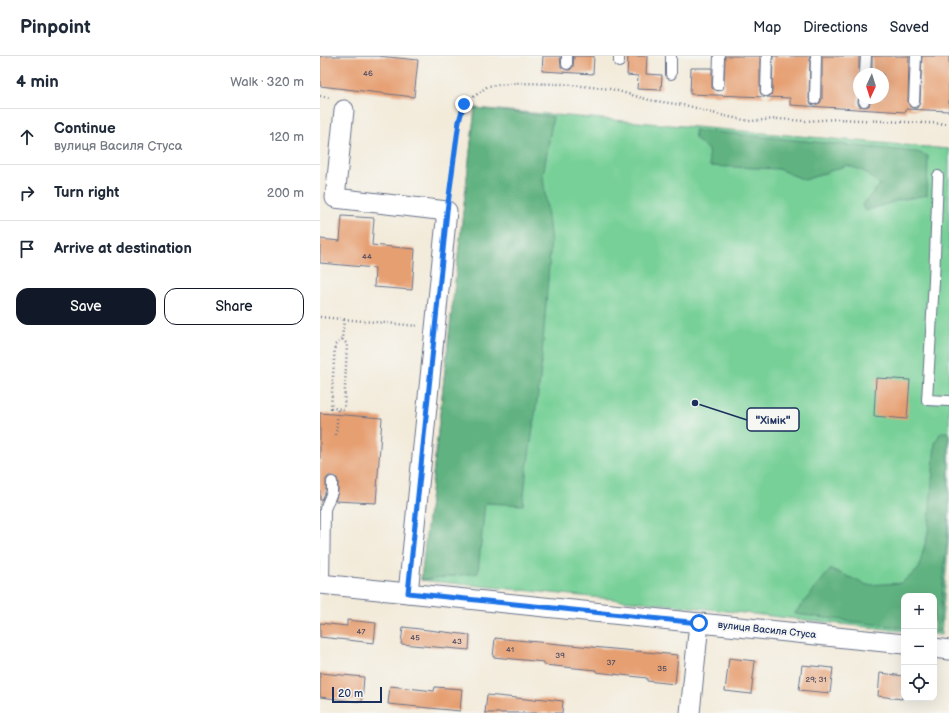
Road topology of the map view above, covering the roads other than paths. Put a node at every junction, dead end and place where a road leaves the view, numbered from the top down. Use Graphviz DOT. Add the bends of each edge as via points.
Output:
graph roads {
  1 [pos="671,56"];
  2 [pos="719,56"];
  3 [pos="767,56"];
  4 [pos="816,56"];
  5 [pos="866,56"];
  6 [pos="916,56"];
  7 [pos="865,68"];
  8 [pos="671,74"];
  9 [pos="718,85"];
  10 [pos="766,91"];
  11 [pos="814,99"];
  12 [pos="914,102"];
  13 [pos="344,110"];
  14 [pos="938,176"];
  15 [pos="949,401"];
  16 [pos="332,482"];
  17 [pos="322,584"];
  18 [pos="408,593"];
  19 [pos="699,623"];
  20 [pos="901,644"];
  21 [pos="937,648"];
  22 [pos="949,650"];
  23 [pos="690,713"];
  1 -- 8 [label="lane"];
  2 -- 9 [label="lane"];
  3 -- 10 [label="lane"];
  4 -- 11 [label="lane"];
  5 -- 7 [label="lane"];
  6 -- 12 [label="lane"];
  13 -- 18 [label="street" via="335,198 447,211"];
  14 -- 15 [label="lane" via="927,400"];
  16 -- 17 [label="lane" via="332,492 325,509"];
  17 -- 18 [label="street, вулиця Василя Стуса"];
  18 -- 19 [label="street, вулиця Василя Стуса"];
  19 -- 20 [label="street, вулиця Василя Стуса"];
  19 -- 23 [label="street"];
  21 -- 22 [label="street"];
}
